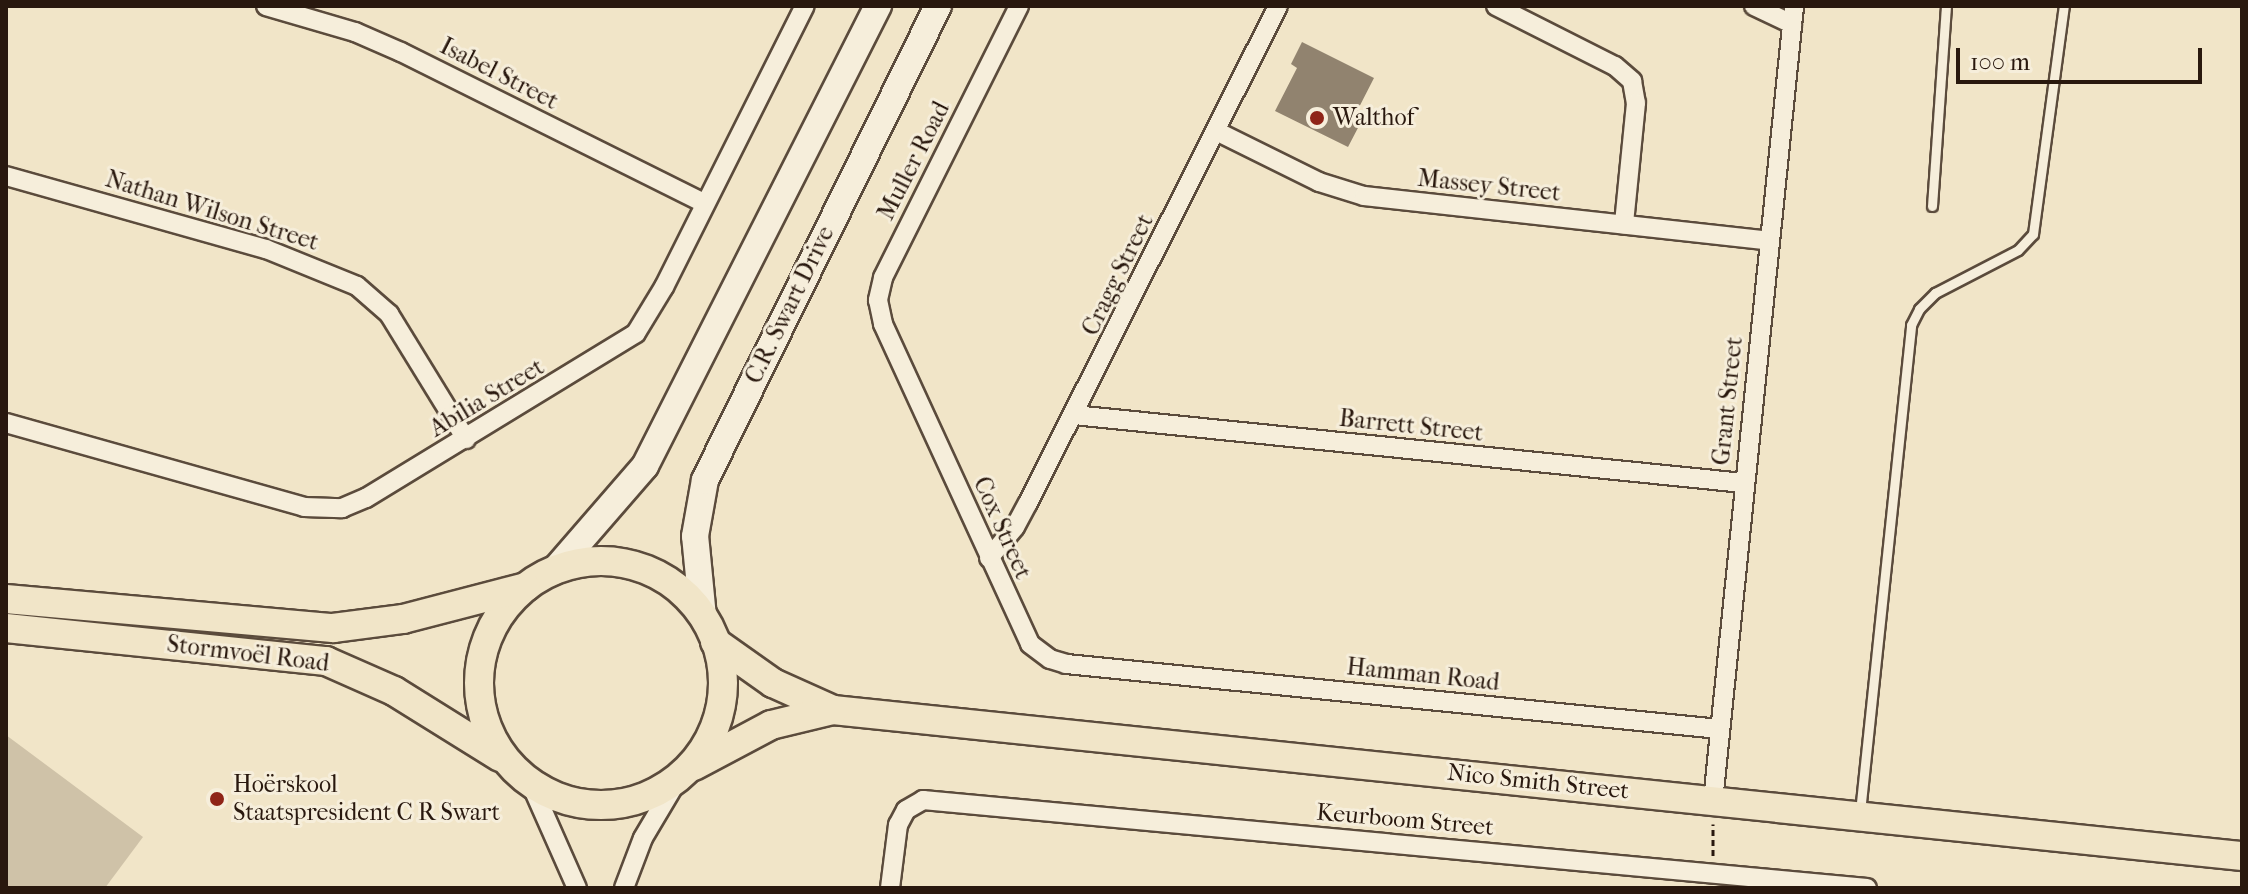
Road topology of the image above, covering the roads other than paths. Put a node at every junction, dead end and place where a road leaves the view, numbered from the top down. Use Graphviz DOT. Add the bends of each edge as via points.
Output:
graph roads {
  1 [pos="266,6"];
  2 [pos="878,6"];
  3 [pos="938,6"];
  4 [pos="1019,6"];
  5 [pos="1278,6"];
  6 [pos="1496,6"];
  7 [pos="1754,6"];
  8 [pos="1946,6"];
  9 [pos="2064,6"];
  10 [pos="798,8"];
  11 [pos="1793,15"];
  12 [pos="1216,131"];
  13 [pos="6,176"];
  14 [pos="704,203"];
  15 [pos="1932,206"];
  16 [pos="1624,224"];
  17 [pos="1769,241"];
  18 [pos="891,342"];
  19 [pos="1074,415"];
  20 [pos="6,423"];
  21 [pos="466,439"];
  22 [pos="1743,483"];
  23 [pos="989,558"];
  24 [pos="554,571"];
  25 [pos="526,587"];
  26 [pos="6,599"];
  27 [pos="6,628"];
  28 [pos="709,630"];
  29 [pos="1122,668"];
  30 [pos="833,710"];
  31 [pos="1720,729"];
  32 [pos="683,772"];
  33 [pos="521,773"];
  34 [pos="1713,801"];
  35 [pos="1859,815"];
  36 [pos="2242,856"];
  37 [pos="1713,880"];
  38 [pos="577,888"];
  39 [pos="624,888"];
  40 [pos="890,888"];
  41 [pos="1867,888"];
  1 -- 14 [label="street, Isabel Street" via="355,32 401,52"];
  2 -- 24 [label="main road" via="645,466"];
  3 -- 28 [label="main road, C.R. Swart Drive" via="705,480 695,536"];
  4 -- 18 [label="street, Muller Road" via="883,278 878,309"];
  5 -- 12 [label="street, Cragg Street"];
  6 -- 16 [label="street" via="1615,66 1632,81 1636,103"];
  7 -- 11 [label="street"];
  8 -- 15 [label="lane"];
  9 -- 35 [label="lane" via="2033,234 2018,250 1935,293 1911,325"];
  10 -- 14 [label="street, Abilia Street"];
  11 -- 17 [label="street, Grant Street"];
  12 -- 16 [label="street, Massey Street" via="1295,171 1364,196"];
  12 -- 19 [label="street, Cragg Street"];
  13 -- 21 [label="street, Nathan Wilson Street" via="266,249 357,286 394,320"];
  14 -- 21 [label="street, Abilia Street" via="659,298 636,333"];
  16 -- 17 [label="street, Massey Street"];
  17 -- 22 [label="street, Grant Street"];
  18 -- 23 [label="street, Cox Street"];
  19 -- 22 [label="street, Barrett Street"];
  19 -- 23 [label="street, Cragg Street" via="1015,527"];
  20 -- 21 [label="street, Abilia Street" via="317,509 353,504"];
  22 -- 31 [label="street, Grant Street"];
  23 -- 29 [label="street, Cox Street" via="1021,629 1038,652 1066,664"];
  24 -- 25 [label="main road, Stormvoël Road"];
  24 -- 28 [label="main road, Stormvoël Road" via="596,561 634,566 678,589"];
  25 -- 26 [label="main road, Stormvoël Road" via="403,619 333,628"];
  25 -- 33 [label="main road, Stormvoël Road" via="494,624 480,670 484,718 494,741"];
  27 -- 33 [label="main road, Stormvoël Road" via="326,661 459,728"];
  28 -- 30 [label="main road, Nico Smith Street" via="773,683"];
  28 -- 32 [label="main road, Stormvoël Road" via="723,676 720,711 707,743"];
  29 -- 31 [label="street, Hamman Road"];
  30 -- 32 [label="main road, Nico Smith Street" via="771,725"];
  30 -- 34 [label="main road, Nico Smith Street"];
  31 -- 34 [label="street, Grant Street"];
  32 -- 33 [label="main road, Stormvoël Road" via="650,795 609,804 572,801"];
  32 -- 39 [label="street" via="643,838"];
  33 -- 38 [label="street"];
  34 -- 35 [label="main road, Nico Smith Street"];
  35 -- 36 [label="main road, Nico Smith Street"];
  37 -- 40 [label="street, Keurboom Street" via="923,800 902,816"];
  37 -- 41 [label="street, Keurboom Street"];
}
